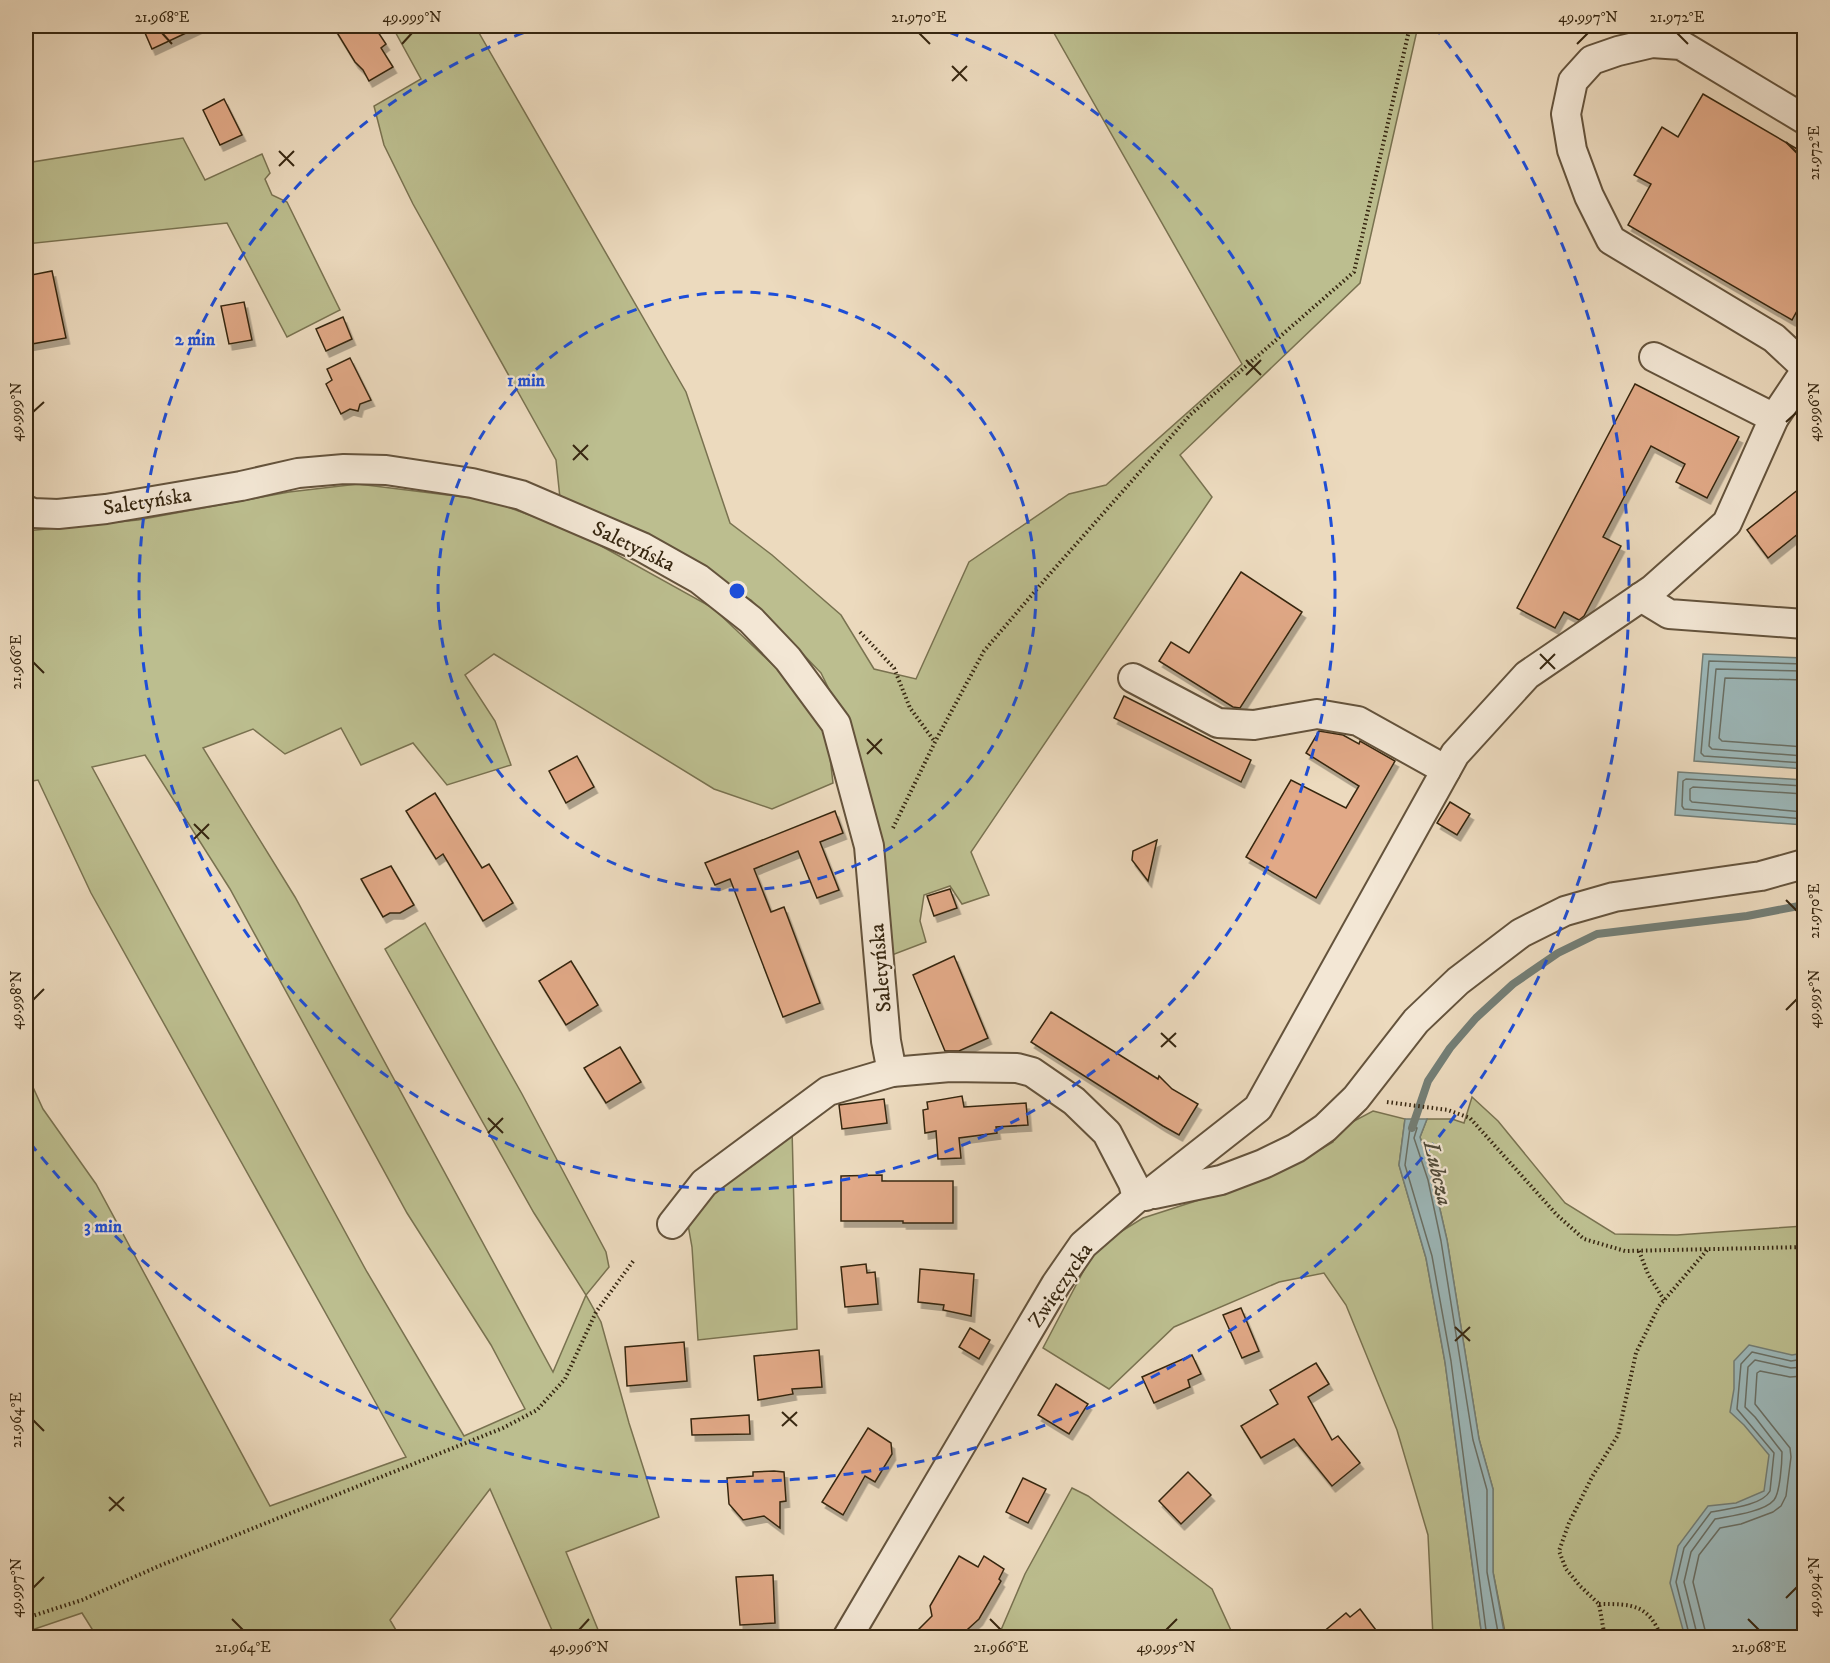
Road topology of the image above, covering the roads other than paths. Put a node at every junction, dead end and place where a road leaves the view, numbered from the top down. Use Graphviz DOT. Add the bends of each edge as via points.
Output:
graph roads {
  1 [pos="1804,119"];
  2 [pos="1654,357"];
  3 [pos="1804,366"];
  4 [pos="1804,373"];
  5 [pos="1774,418"];
  6 [pos="26,510"];
  7 [pos="1641,597"];
  8 [pos="1804,624"];
  9 [pos="1133,678"];
  10 [pos="1446,770"];
  11 [pos="1804,864"];
  12 [pos="892,1072"];
  13 [pos="1142,1197"];
  14 [pos="672,1224"];
  15 [pos="847,1638"];
  1 -- 3 [label="street" via="1681,45 1652,43 1592,60 1573,81 1566,114 1572,150 1611,240 1774,338"];
  2 -- 5 [label="street"];
  4 -- 5 [label="street, Zwięczycka"];
  5 -- 7 [label="street, Zwięczycka" via="1727,524"];
  6 -- 12 [label="street, Saletyńska" via="58,514 106,509 298,472 386,470 521,495 642,548 699,579 751,620 788,659 836,724 869,846"];
  7 -- 8 [label="street" via="1669,614"];
  7 -- 10 [label="street, Zwięczycka" via="1527,675 1455,754"];
  9 -- 10 [label="street" via="1218,723 1254,725 1317,714 1358,721"];
  10 -- 13 [label="street, Zwięczycka" via="1258,1108"];
  11 -- 13 [label="street" via="1761,876 1614,897 1565,911 1521,933 1458,981 1416,1021 1356,1098 1325,1128 1296,1148 1221,1180"];
  12 -- 13 [label="street" via="951,1067 1017,1068 1032,1072 1074,1101 1107,1133"];
  12 -- 14 [label="street" via="828,1091 704,1184"];
  13 -- 15 [label="street, Zwięczycka" via="1083,1245 1056,1284"];
}
